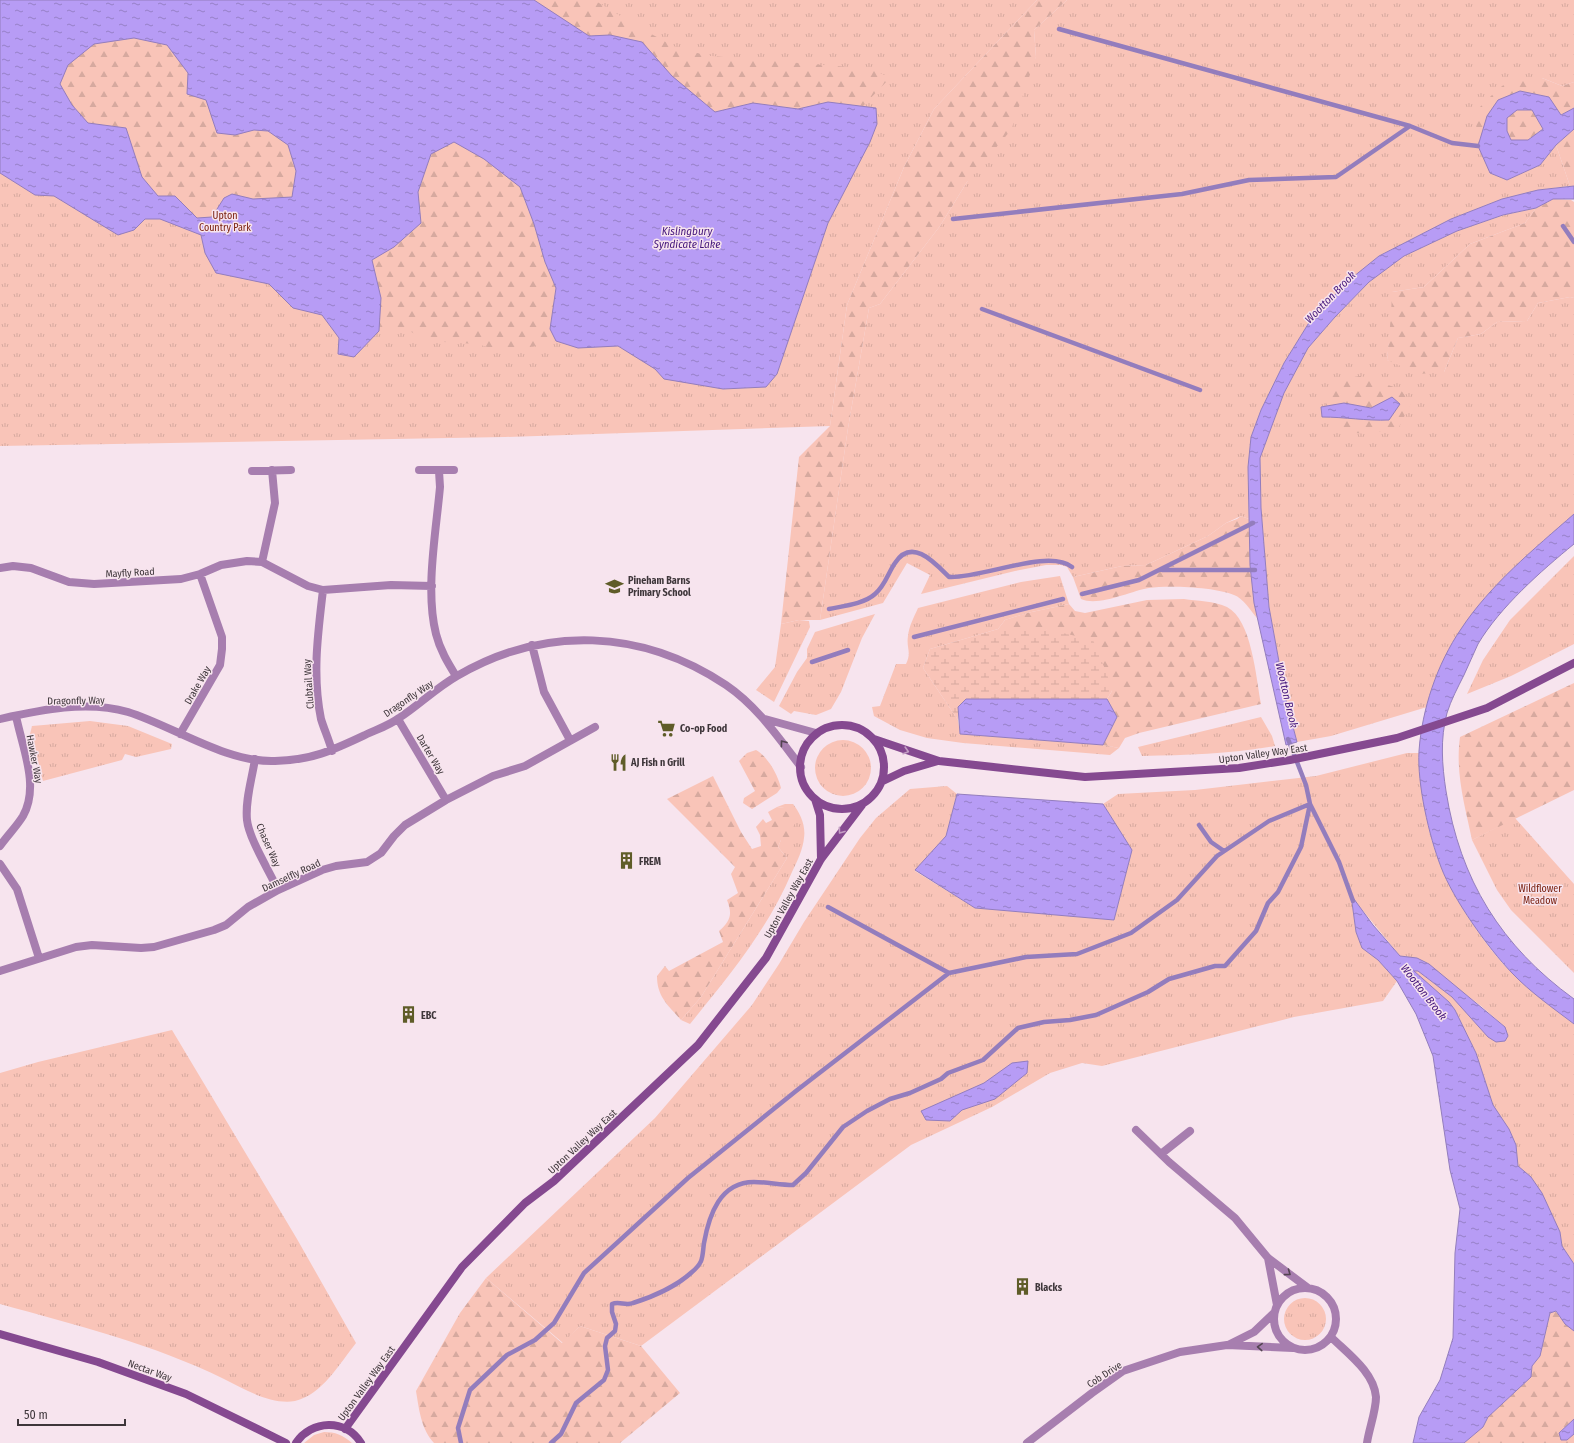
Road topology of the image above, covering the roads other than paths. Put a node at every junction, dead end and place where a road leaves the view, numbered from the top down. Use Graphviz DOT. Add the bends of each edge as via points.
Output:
graph roads {
  1 [pos="272,470"];
  2 [pos="291,470"];
  3 [pos="419,470"];
  4 [pos="454,470"];
  5 [pos="252,471"];
  6 [pos="439,471"];
  7 [pos="262,562"];
  8 [pos="0,568"];
  9 [pos="200,574"];
  10 [pos="432,586"];
  11 [pos="323,590"];
  12 [pos="532,646"];
  13 [pos="1574,663"];
  14 [pos="456,676"];
  15 [pos="16,716"];
  16 [pos="0,719"];
  17 [pos="398,719"];
  18 [pos="765,719"];
  19 [pos="595,726"];
  20 [pos="816,733"];
  21 [pos="180,734"];
  22 [pos="874,739"];
  23 [pos="570,740"];
  24 [pos="332,751"];
  25 [pos="255,759"];
  26 [pos="939,760"];
  27 [pos="801,767"];
  28 [pos="883,781"];
  29 [pos="815,799"];
  30 [pos="446,800"];
  31 [pos="862,805"];
  32 [pos="0,846"];
  33 [pos="821,859"];
  34 [pos="0,864"];
  35 [pos="278,890"];
  36 [pos="39,958"];
  37 [pos="0,971"];
  38 [pos="1136,1130"];
  39 [pos="1190,1131"];
  40 [pos="1161,1154"];
  41 [pos="1268,1258"];
  42 [pos="1308,1288"];
  43 [pos="1275,1309"];
  44 [pos="0,1334"];
  45 [pos="1330,1337"];
  46 [pos="1227,1345"];
  47 [pos="1294,1348"];
  48 [pos="345,1429"];
  49 [pos="286,1443"];
  50 [pos="296,1443"];
  51 [pos="361,1443"];
  52 [pos="1028,1443"];
  53 [pos="1366,1443"];
  1 -- 2 [label="street"];
  1 -- 5 [label="street"];
  1 -- 7 [label="street" via="275,503"];
  3 -- 6 [label="street"];
  4 -- 6 [label="street"];
  6 -- 10 [label="street"];
  7 -- 9 [label="street, Mayfly Road" via="247,561 221,565"];
  7 -- 11 [label="street, Mayfly Road" via="308,586"];
  8 -- 9 [label="street, Mayfly Road" via="31,568 82,584 181,579"];
  9 -- 21 [label="street, Drake Way" via="222,637 220,665"];
  10 -- 11 [label="street, Mayfly Road" via="392,585"];
  10 -- 14 [label="street" via="432,612 436,635 442,652"];
  11 -- 24 [label="street, Clubtail Way" via="315,675 321,719"];
  12 -- 14 [label="street, Dragonfly Way" via="510,651"];
  12 -- 18 [label="street, Dragonfly Way" via="576,639 612,641 637,646 687,663 727,686"];
  12 -- 23 [label="street" via="544,692"];
  13 -- 26 [label="street, Upton Valley Way East" via="1486,708 1397,738 1239,768 1085,777"];
  14 -- 17 [label="street, Dragonfly Way"];
  15 -- 16 [label="street, Dragonfly Way"];
  15 -- 21 [label="street, Dragonfly Way" via="52,708 98,708 128,712"];
  15 -- 32 [label="street, Hawker Way" via="31,788 23,816"];
  17 -- 24 [label="street, Dragonfly Way"];
  17 -- 30 [label="street, Darter Way"];
  18 -- 20 [label="street, Dragonfly Way"];
  27 -- 18 [label="street, Dragonfly Way, one-way"];
  19 -- 23 [label="street, Damselfly Road"];
  20 -- 22 [label="street" via="826,728 849,725"];
  20 -- 27 [label="street" via="802,755"];
  21 -- 25 [label="street, Dragonfly Way" via="238,756"];
  22 -- 26 [label="street, Upton Valley Way East, one-way"];
  22 -- 28 [label="street" via="882,752 885,766"];
  23 -- 30 [label="street, Damselfly Road" via="525,766 493,776"];
  24 -- 25 [label="street, Dragonfly Way" via="304,760 271,762"];
  25 -- 35 [label="street, Chaser Way" via="247,821"];
  26 -- 28 [label="street, Upton Valley Way East"];
  27 -- 29 [label="street" via="804,785"];
  28 -- 31 [label="street" via="872,798"];
  29 -- 31 [label="street" via="833,809 845,810"];
  29 -- 33 [label="street, Upton Valley Way East" via="820,815"];
  30 -- 35 [label="street, Damselfly Road" via="405,825 381,853 367,862 322,870"];
  31 -- 33 [label="street, Upton Valley Way East, one-way"];
  33 -- 48 [label="street, Upton Valley Way East" via="766,958 698,1045 554,1181 525,1203 462,1267"];
  34 -- 36 [label="street" via="17,888"];
  35 -- 36 [label="street, Damselfly Road" via="248,907 226,925 214,930 154,947 92,945"];
  36 -- 37 [label="street, Damselfly Road"];
  38 -- 40 [label="street"];
  39 -- 40 [label="street"];
  40 -- 41 [label="street" via="1235,1218"];
  41 -- 42 [label="street, one-way"];
  41 -- 43 [label="street" via="1274,1283"];
  42 -- 43 [label="street" via="1287,1293"];
  42 -- 45 [label="street" via="1322,1294 1333,1306 1336,1316 1335,1327"];
  43 -- 46 [label="street, Cob Drive" via="1254,1332"];
  43 -- 47 [label="street" via="1275,1330 1286,1344"];
  44 -- 49 [label="street, Nectar Way" via="98,1362 186,1394"];
  45 -- 47 [label="street" via="1314,1349"];
  45 -- 53 [label="street" via="1363,1368 1373,1383 1376,1398"];
  47 -- 46 [label="street, Cob Drive, one-way"];
  46 -- 52 [label="street, Cob Drive" via="1180,1352 1123,1371"];
  48 -- 50 [label="street" via="329,1425 318,1426 308,1430"];
  48 -- 51 [label="street"];
}
